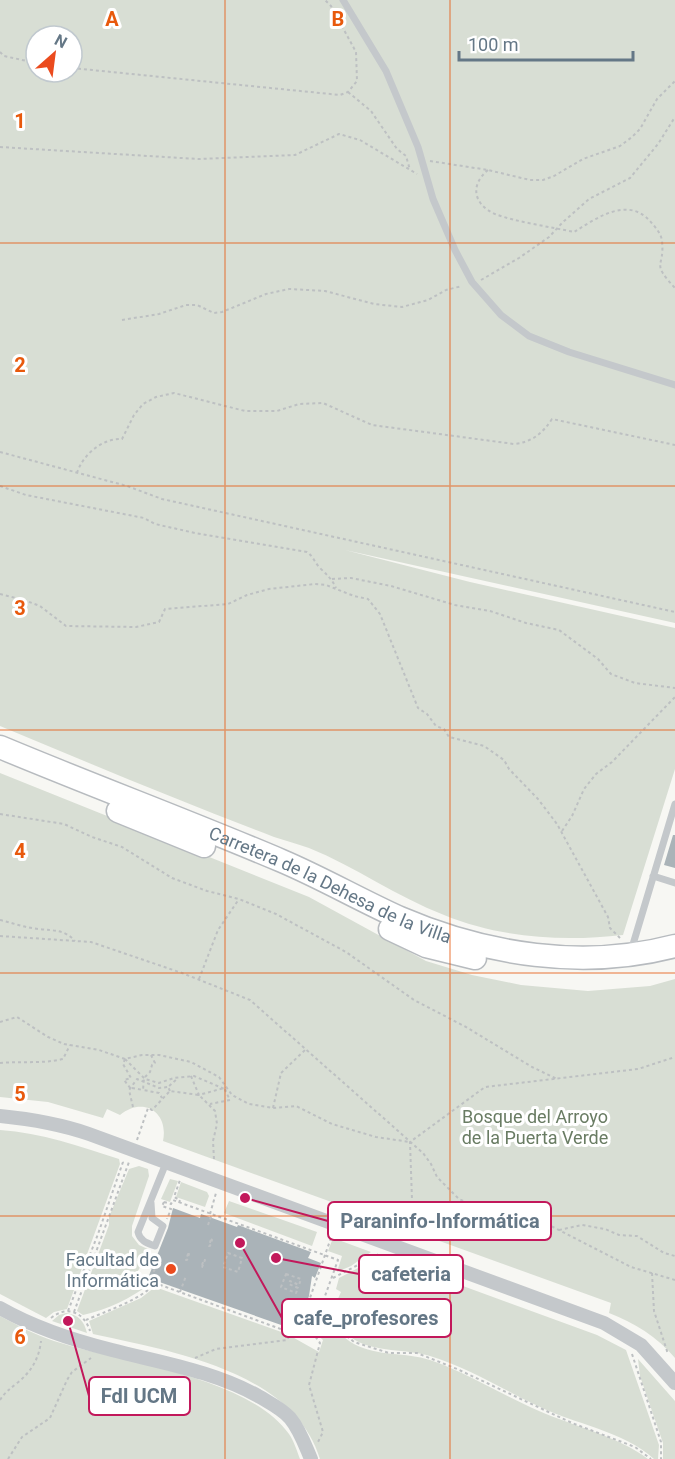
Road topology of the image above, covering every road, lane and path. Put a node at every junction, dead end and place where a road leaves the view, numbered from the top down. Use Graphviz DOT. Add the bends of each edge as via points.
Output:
graph roads {
  1 [pos="325,0"];
  2 [pos="343,0"];
  3 [pos="0,52"];
  4 [pos="24,61"];
  5 [pos="84,69"];
  6 [pos="675,81"];
  7 [pos="348,92"];
  8 [pos="675,117"];
  9 [pos="0,147"];
  10 [pos="422,160"];
  11 [pos="410,170"];
  12 [pos="488,170"];
  13 [pos="428,180"];
  14 [pos="557,228"];
  15 [pos="481,280"];
  16 [pos="467,284"];
  17 [pos="675,288"];
  18 [pos="122,320"];
  19 [pos="675,385"];
  20 [pos="675,444"];
  21 [pos="0,452"];
  22 [pos="77,474"];
  23 [pos="0,486"];
  24 [pos="332,579"];
  25 [pos="336,588"];
  26 [pos="0,594"];
  27 [pos="675,612"];
  28 [pos="675,688"];
  29 [pos="675,697"];
  30 [pos="0,747"];
  31 [pos="0,762"];
  32 [pos="675,804"];
  33 [pos="0,814"];
  34 [pos="561,832"];
  35 [pos="653,876"];
  36 [pos="675,882"];
  37 [pos="239,899"];
  38 [pos="0,920"];
  39 [pos="0,936"];
  40 [pos="75,941"];
  41 [pos="626,947"];
  42 [pos="670,951"];
  43 [pos="199,979"];
  44 [pos="0,1022"];
  45 [pos="70,1045"];
  46 [pos="305,1050"];
  47 [pos="150,1055"];
  48 [pos="675,1057"];
  49 [pos="124,1059"];
  50 [pos="0,1063"];
  51 [pos="191,1076"];
  52 [pos="131,1078"];
  53 [pos="178,1078"];
  54 [pos="137,1079"];
  55 [pos="143,1079"];
  56 [pos="557,1079"];
  57 [pos="168,1087"];
  58 [pos="132,1088"];
  59 [pos="224,1088"];
  60 [pos="143,1090"];
  61 [pos="229,1090"];
  62 [pos="170,1091"];
  63 [pos="199,1095"];
  64 [pos="162,1098"];
  65 [pos="209,1104"];
  66 [pos="133,1107"];
  67 [pos="273,1108"];
  68 [pos="0,1116"];
  69 [pos="410,1142"];
  70 [pos="133,1150"];
  71 [pos="119,1155"];
  72 [pos="214,1159"];
  73 [pos="166,1163"];
  74 [pos="181,1177"];
  75 [pos="216,1191"];
  76 [pos="151,1203"];
  77 [pos="179,1203"];
  78 [pos="211,1214"];
  79 [pos="163,1226"];
  80 [pos="208,1226"];
  81 [pos="559,1230"];
  82 [pos="410,1233"];
  83 [pos="333,1234"];
  84 [pos="384,1253"];
  85 [pos="325,1255"];
  86 [pos="157,1256"];
  87 [pos="675,1256"];
  88 [pos="243,1258"];
  89 [pos="652,1273"];
  90 [pos="286,1274"];
  91 [pos="186,1276"];
  92 [pos="332,1278"];
  93 [pos="675,1280"];
  94 [pos="180,1292"];
  95 [pos="303,1299"];
  96 [pos="309,1301"];
  97 [pos="322,1306"];
  98 [pos="0,1308"];
  99 [pos="68,1311"];
  100 [pos="74,1312"];
  101 [pos="86,1320"];
  102 [pos="48,1322"];
  103 [pos="300,1328"];
  104 [pos="312,1332"];
  105 [pos="291,1333"];
  106 [pos="41,1334"];
  107 [pos="90,1337"];
  108 [pos="634,1352"];
  109 [pos="92,1357"];
  110 [pos="668,1357"];
  111 [pos="190,1361"];
  112 [pos="675,1383"];
  113 [pos="0,1400"];
  114 [pos="313,1453"];
  115 [pos="8,1459"];
  116 [pos="651,1459"];
  117 [pos="661,1459"];
  1 -- 7 [label="path" via="356,52 357,81"];
  2 -- 10 [label="lane" via="386,71"];
  3 -- 4 [label="path" via="4,57"];
  5 -- 7 [label="path" via="340,95"];
  6 -- 12 [label="path" via="657,99 640,129 620,146 583,159 543,180"];
  7 -- 11 [label="path" via="371,111 406,156"];
  8 -- 14 [label="path" via="630,178 589,199"];
  9 -- 11 [label="path" via="198,159 295,154 339,134 360,140"];
  10 -- 12 [label="path"];
  10 -- 13 [label="lane"];
  11 -- 13 [label="path"];
  12 -- 14 [label="path" via="478,178 476,186 483,206 495,213"];
  13 -- 19 [label="lane" via="472,282 510,324 569,352"];
  14 -- 15 [label="path" via="519,258"];
  14 -- 17 [label="path" via="574,232 615,210 631,209 644,215 658,231 662,241 659,266"];
  16 -- 18 [label="path" via="402,307 325,291 289,289 222,312 186,305"];
  20 -- 22 [label="path" via="552,419 532,440 514,444 372,425 323,403 299,404 277,411 245,411 174,393 143,404 122,439 111,439 86,456"];
  21 -- 22 [label="path"];
  22 -- 27 [label="path" via="162,499"];
  23 -- 24 [label="path" via="195,533 307,552"];
  24 -- 25 [label="path"];
  24 -- 28 [label="path" via="351,578 392,586 559,630 598,659 611,674 635,683"];
  25 -- 26 [label="path" via="315,584 269,589 228,604 165,609 159,622 136,627 66,626 40,606"];
  25 -- 34 [label="path" via="368,599 380,614 418,708 449,737 484,746 504,760"];
  29 -- 34 [label="path" via="596,774"];
  30 -- 41 [label="main road, Carretera de la Dehesa de la Villa" via="284,862 430,930 499,950 541,956 584,958"];
  31 -- 42 [label="main road, Carretera de la Dehesa de la Villa" via="283,877 426,946 502,966 585,974 654,967"];
  32 -- 35 [label="lane"];
  33 -- 37 [label="path" via="64,824 122,847 172,878"];
  34 -- 41 [label="path" via="608,916 610,928"];
  35 -- 36 [label="lane"];
  35 -- 41 [label="lane"];
  37 -- 43 [label="path" via="218,930"];
  37 -- 56 [label="path" via="336,946 414,1000"];
  38 -- 40 [label="path" via="67,933"];
  39 -- 40 [label="path"];
  40 -- 43 [label="path" via="91,942"];
  41 -- 42 [label="main road, Carretera de la Dehesa de la Villa"];
  43 -- 46 [label="path" via="250,1000"];
  44 -- 45 [label="path" via="17,1017 48,1037"];
  45 -- 49 [label="path"];
  45 -- 50 [label="path" via="63,1059"];
  46 -- 67 [label="path" via="281,1073"];
  46 -- 69 [label="path"];
  47 -- 49 [label="path"];
  47 -- 55 [label="path" via="155,1063"];
  47 -- 61 [label="path" via="191,1062 219,1077"];
  48 -- 56 [label="path" via="638,1069"];
  49 -- 52 [label="path"];
  49 -- 55 [label="path"];
  51 -- 53 [label="path"];
  51 -- 59 [label="path"];
  51 -- 63 [label="path"];
  52 -- 54 [label="path"];
  52 -- 58 [label="path" via="124,1080"];
  53 -- 55 [label="path" via="159,1083"];
  53 -- 57 [label="path"];
  54 -- 55 [label="path"];
  54 -- 58 [label="path"];
  55 -- 57 [label="path" via="159,1088"];
  55 -- 60 [label="path"];
  56 -- 69 [label="path" via="485,1087"];
  57 -- 62 [label="path"];
  58 -- 60 [label="path"];
  58 -- 66 [label="path" via="129,1090"];
  59 -- 61 [label="path"];
  59 -- 63 [label="path"];
  59 -- 65 [label="path" via="230,1100"];
  60 -- 64 [label="path" via="159,1093"];
  61 -- 67 [label="path" via="249,1104"];
  62 -- 63 [label="path"];
  62 -- 64 [label="path"];
  63 -- 65 [label="path"];
  64 -- 70 [label="path" via="152,1110 148,1108"];
  65 -- 72 [label="path" via="217,1120"];
  67 -- 69 [label="path" via="297,1106 332,1124"];
  68 -- 70 [label="street" via="68,1127"];
  69 -- 81 [label="path" via="459,1199 494,1215 532,1220"];
  69 -- 82 [label="path"];
  70 -- 73 [label="street"];
  70 -- 100 [label="path"];
  71 -- 99 [label="path" via="123,1162"];
  73 -- 76 [label="lane"];
  73 -- 112 [label="street" via="604,1323 641,1346"];
  74 -- 77 [label="path" via="174,1197"];
  75 -- 78 [label="path"];
  76 -- 79 [label="lane" via="152,1218"];
  76 -- 79 [label="lane" via="139,1227 139,1237 156,1246"];
  77 -- 78 [label="path"];
  77 -- 79 [label="path" via="164,1202 162,1206 171,1209"];
  78 -- 80 [label="path"];
  78 -- 85 [label="path"];
  81 -- 87 [label="path" via="582,1225 637,1236"];
  81 -- 89 [label="path" via="609,1258"];
  83 -- 85 [label="path"];
  84 -- 92 [label="path"];
  85 -- 92 [label="path" via="338,1260"];
  85 -- 96 [label="path"];
  86 -- 86 [label="path" via="162,1258 154,1271 151,1269"];
  88 -- 88 [label="path" via="238,1272 223,1267 228,1253"];
  89 -- 93 [label="path"];
  89 -- 110 [label="path" via="654,1311"];
  90 -- 90 [label="path" via="281,1287 296,1293 298,1288 290,1281 299,1285 301,1279"];
  91 -- 94 [label="path"];
  92 -- 97 [label="path"];
  94 -- 101 [label="path" via="155,1283 137,1297"];
  94 -- 105 [label="path"];
  95 -- 96 [label="path"];
  96 -- 97 [label="path"];
  96 -- 103 [label="path"];
  97 -- 104 [label="path"];
  97 -- 116 [label="path" via="330,1322 354,1342 389,1353 417,1353 635,1447"];
  98 -- 114 [label="street" via="69,1338 241,1386 289,1417"];
  99 -- 100 [label="path"];
  99 -- 102 [label="path" via="55,1314"];
  100 -- 101 [label="path"];
  101 -- 107 [label="path"];
  103 -- 104 [label="path"];
  103 -- 105 [label="path" via="297,1335"];
  104 -- 114 [label="path" via="320,1343 309,1385 323,1432"];
  105 -- 111 [label="path" via="287,1340 216,1349"];
  106 -- 113 [label="path" via="38,1357 31,1371 4,1392"];
  108 -- 117 [label="path" via="631,1354 661,1442"];
  109 -- 115 [label="path" via="72,1372 50,1418 22,1437"];
}
